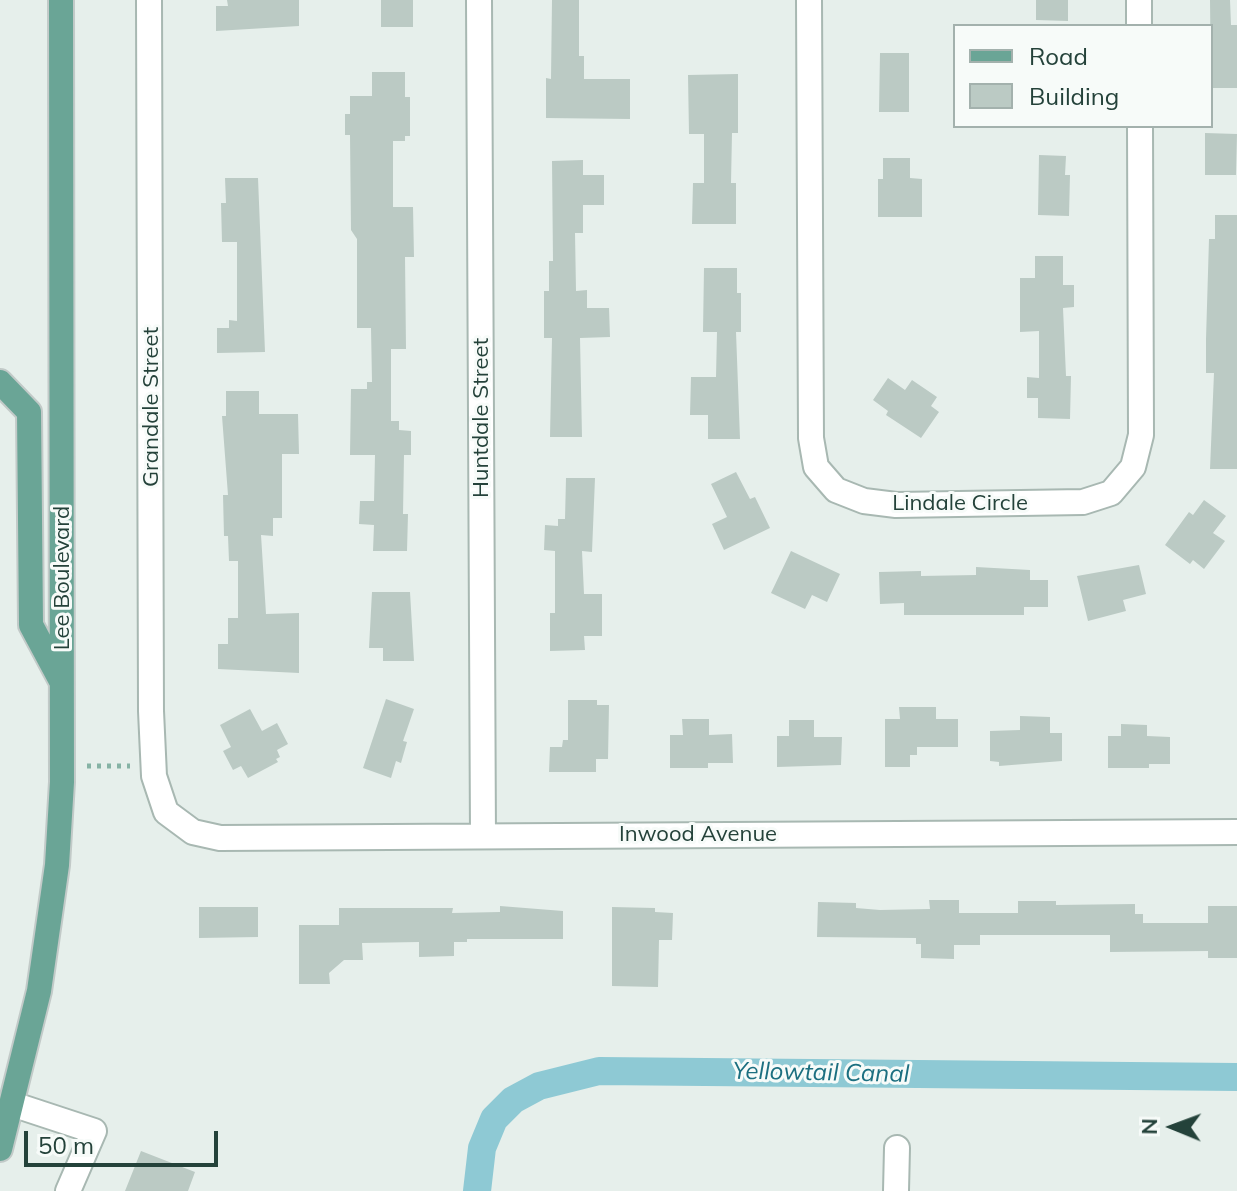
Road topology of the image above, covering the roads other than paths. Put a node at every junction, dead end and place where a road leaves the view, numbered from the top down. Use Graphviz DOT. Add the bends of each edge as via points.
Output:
graph roads {
  1 [pos="61,0"];
  2 [pos="149,0"];
  3 [pos="479,0"];
  4 [pos="809,0"];
  5 [pos="1139,0"];
  6 [pos="1139,24"];
  7 [pos="1140,128"];
  8 [pos="0,382"];
  9 [pos="62,684"];
  10 [pos="166,812"];
  11 [pos="1237,832"];
  12 [pos="483,835"];
  13 [pos="12,1104"];
  14 [pos="897,1148"];
  15 [pos="0,1149"];
  16 [pos="68,1191"];
  17 [pos="896,1191"];
  1 -- 9 [label="main road, Lee Boulevard"];
  2 -- 10 [label="street, Grandale Street" via="154,766"];
  3 -- 12 [label="street, Huntdale Street"];
  4 -- 7 [label="street, Lindale Circle" via="811,438 816,467 836,490 864,501 1083,502 1111,493 1133,467 1141,435"];
  5 -- 6 [label="street"];
  8 -- 9 [label="main road" via="29,412 31,625"];
  9 -- 13 [label="main road, Lee Boulevard" via="57,865 39,991"];
  10 -- 12 [label="street, Inwood Avenue" via="193,832 220,838"];
  11 -- 12 [label="street, Inwood Avenue"];
  13 -- 15 [label="main road, Lee Boulevard"];
  13 -- 16 [label="street" via="94,1131"];
  14 -- 17 [label="street"];
}
